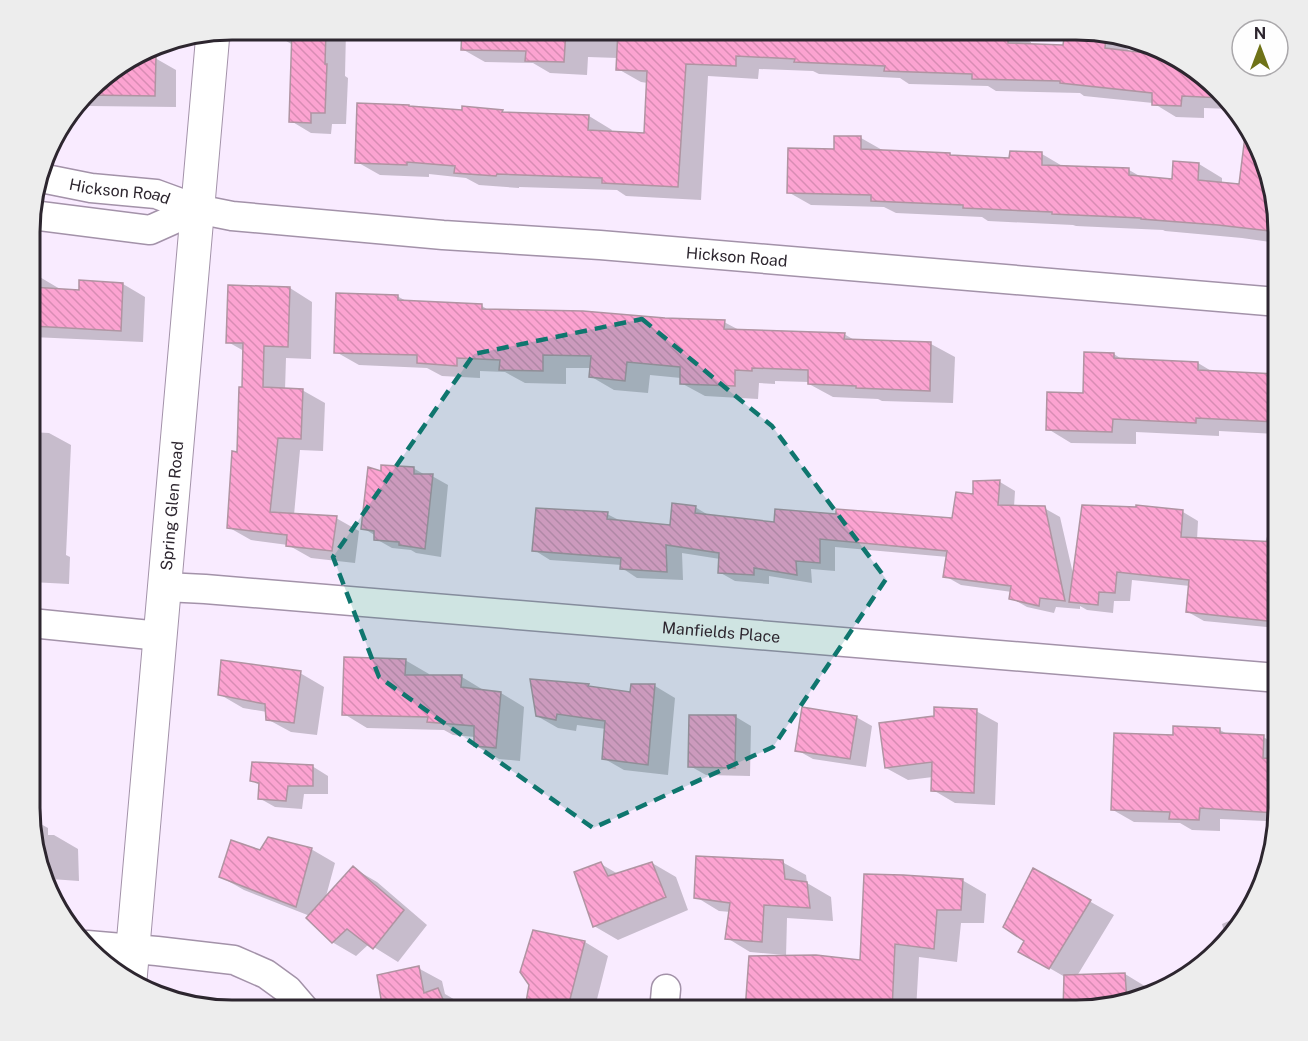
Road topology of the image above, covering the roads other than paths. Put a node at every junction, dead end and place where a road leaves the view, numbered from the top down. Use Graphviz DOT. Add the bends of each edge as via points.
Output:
graph roads {
  1 [pos="212,42"];
  2 [pos="48,179"];
  3 [pos="197,209"];
  4 [pos="41,216"];
  5 [pos="1268,301"];
  6 [pos="165,587"];
  7 [pos="41,624"];
  8 [pos="160,636"];
  9 [pos="1267,677"];
  10 [pos="107,954"];
  11 [pos="132,965"];
  12 [pos="297,1000"];
  1 -- 3 [label="street, Spring Glen Road"];
  2 -- 3 [label="street, Hickson Road" via="156,194"];
  3 -- 4 [label="street, Hickson Road" via="150,230"];
  3 -- 5 [label="street, Hickson Road" via="232,216 398,231"];
  3 -- 6 [label="street, Spring Glen Road"];
  6 -- 8 [label="street, Spring Glen Road"];
  6 -- 9 [label="street, Manfields Place"];
  7 -- 8 [label="street"];
  8 -- 11 [label="street, Spring Glen Road"];
  10 -- 11 [label="street"];
  11 -- 12 [label="street" via="158,951 234,960 266,974"];
}
